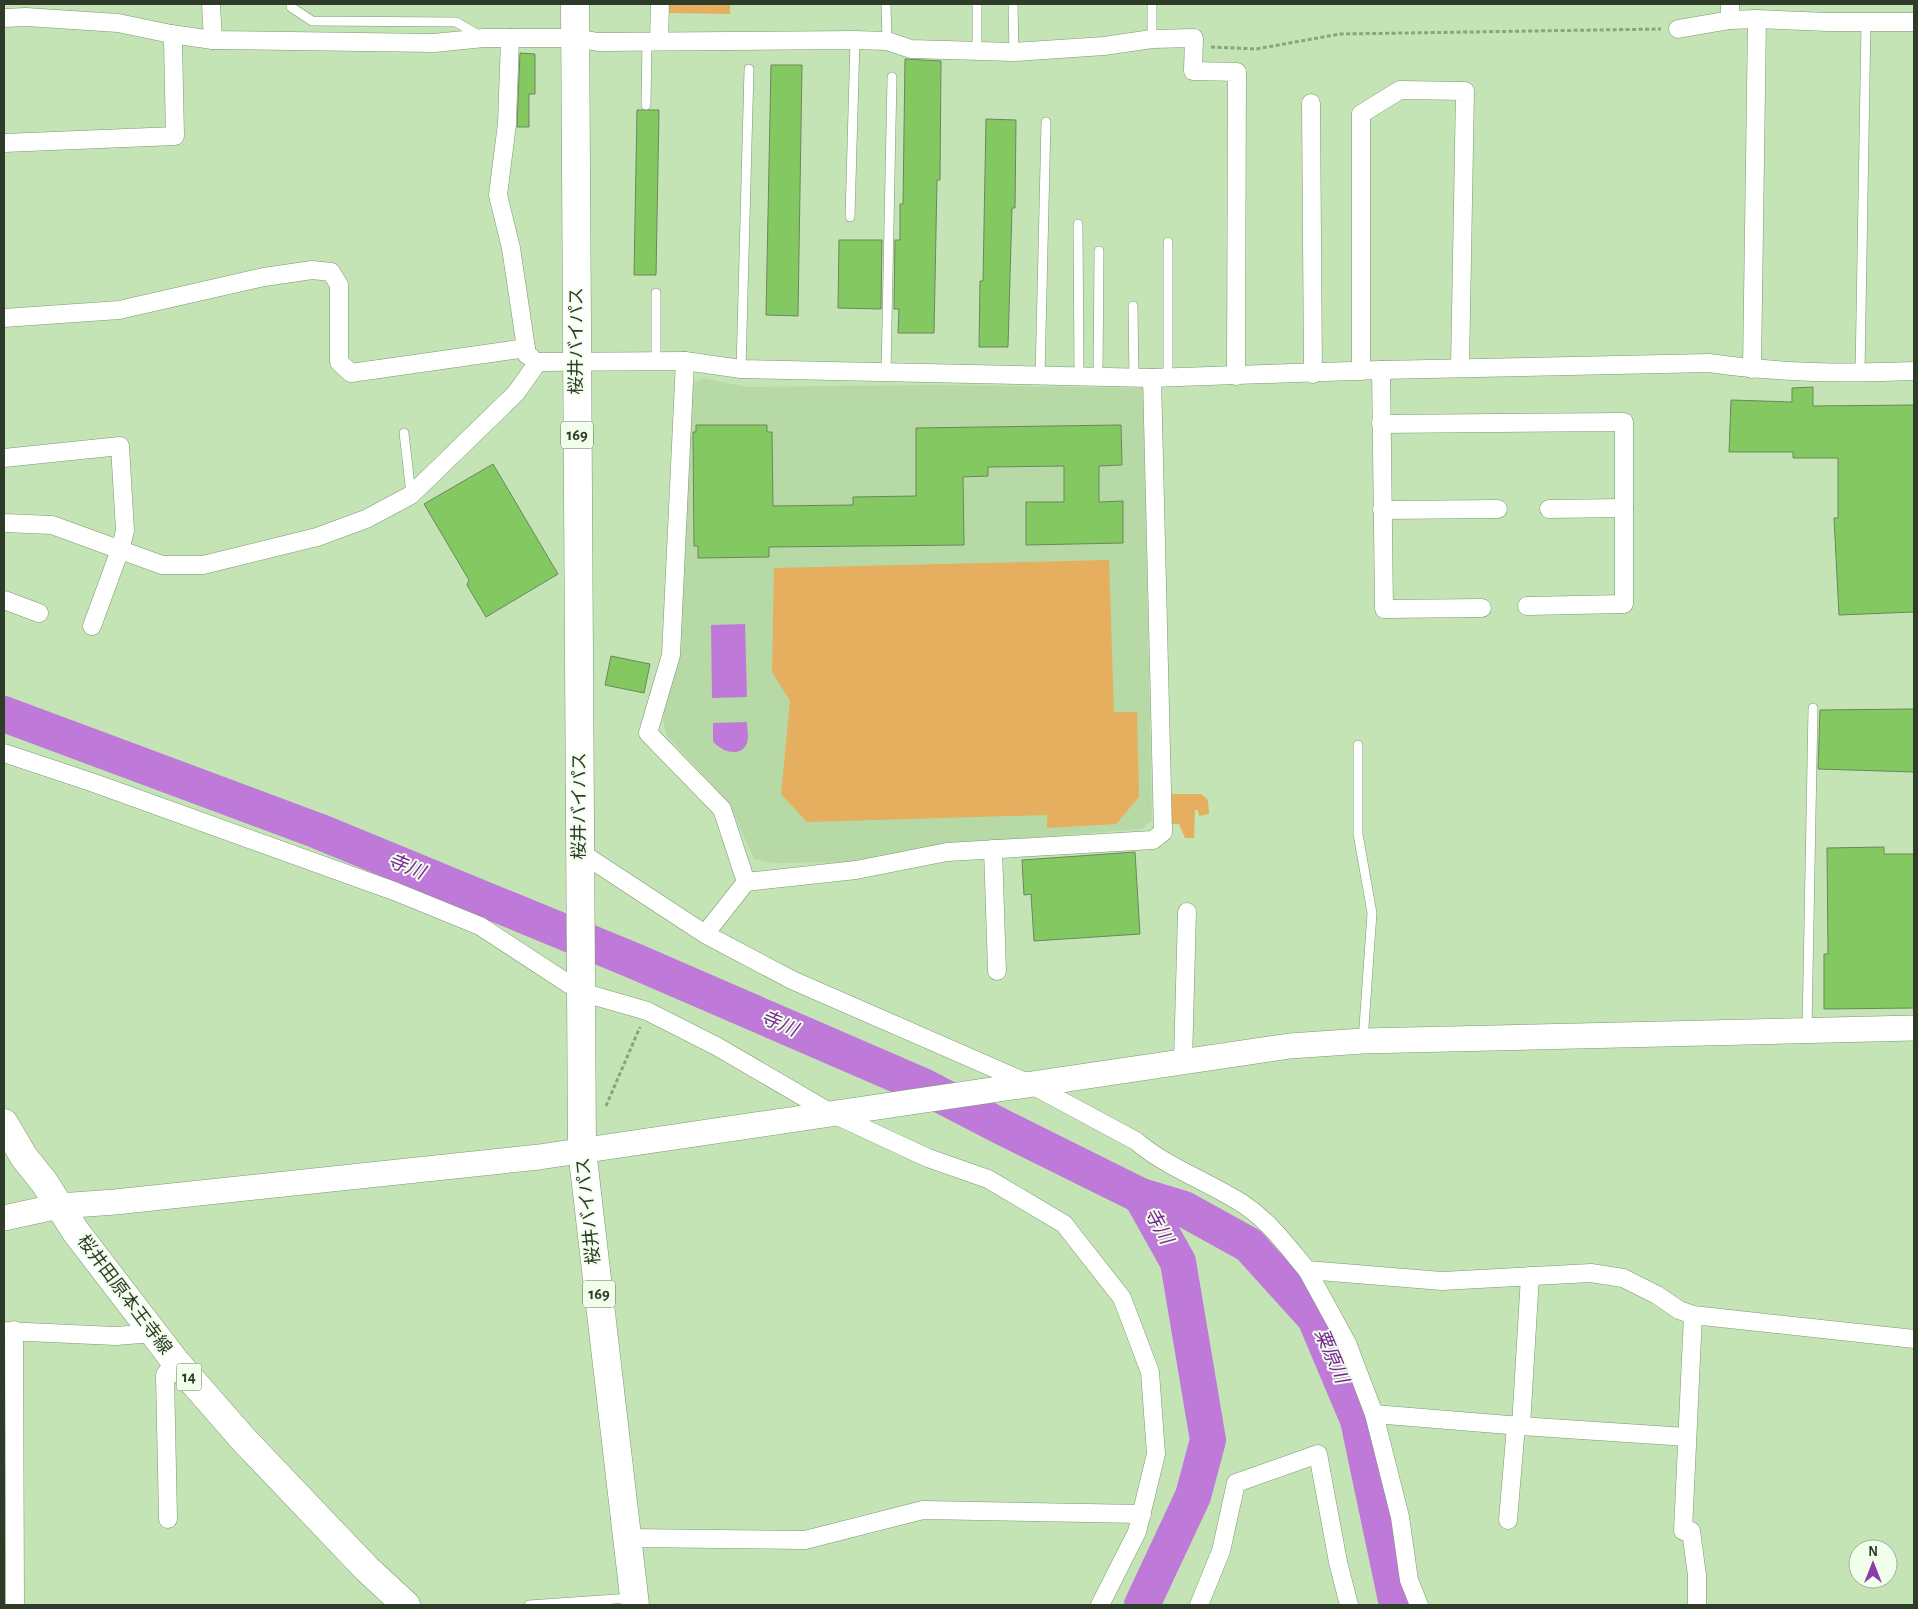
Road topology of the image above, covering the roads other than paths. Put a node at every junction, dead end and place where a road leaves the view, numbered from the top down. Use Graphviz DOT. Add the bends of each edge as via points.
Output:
graph roads {
  1 [pos="211,4"];
  2 [pos="291,4"];
  3 [pos="575,4"];
  4 [pos="660,4"];
  5 [pos="886,4"];
  6 [pos="977,4"];
  7 [pos="1013,4"];
  8 [pos="1152,4"];
  9 [pos="26,10"];
  10 [pos="1730,12"];
  11 [pos="4,18"];
  12 [pos="1756,18"];
  13 [pos="1866,22"];
  14 [pos="1914,22"];
  15 [pos="1678,29"];
  16 [pos="171,34"];
  17 [pos="484,38"];
  18 [pos="510,38"];
  19 [pos="575,38"];
  20 [pos="1152,39"];
  21 [pos="213,40"];
  22 [pos="855,40"];
  23 [pos="653,41"];
  24 [pos="887,41"];
  25 [pos="977,51"];
  26 [pos="1014,52"];
  27 [pos="748,69"];
  28 [pos="892,77"];
  29 [pos="1312,103"];
  30 [pos="646,105"];
  31 [pos="1046,122"];
  32 [pos="4,143"];
  33 [pos="850,217"];
  34 [pos="1078,224"];
  35 [pos="1168,242"];
  36 [pos="1099,251"];
  37 [pos="656,293"];
  38 [pos="1133,306"];
  39 [pos="4,318"];
  40 [pos="526,348"];
  41 [pos="577,361"];
  42 [pos="656,361"];
  43 [pos="685,361"];
  44 [pos="538,362"];
  45 [pos="1460,368"];
  46 [pos="742,370"];
  47 [pos="1381,370"];
  48 [pos="1752,370"];
  49 [pos="1361,371"];
  50 [pos="1914,371"];
  51 [pos="886,372"];
  52 [pos="1860,373"];
  53 [pos="1313,374"];
  54 [pos="1040,376"];
  55 [pos="1236,376"];
  56 [pos="1079,377"];
  57 [pos="1098,377"];
  58 [pos="1134,378"];
  59 [pos="1160,378"];
  60 [pos="1381,424"];
  61 [pos="404,434"];
  62 [pos="4,458"];
  63 [pos="410,495"];
  64 [pos="1624,508"];
  65 [pos="1498,509"];
  66 [pos="1549,509"];
  67 [pos="1382,510"];
  68 [pos="4,523"];
  69 [pos="120,550"];
  70 [pos="4,600"];
  71 [pos="1527,606"];
  72 [pos="1482,608"];
  73 [pos="39,613"];
  74 [pos="92,626"];
  75 [pos="1813,708"];
  76 [pos="1358,745"];
  77 [pos="4,753"];
  78 [pos="993,849"];
  79 [pos="580,859"];
  80 [pos="746,882"];
  81 [pos="1187,912"];
  82 [pos="704,934"];
  83 [pos="998,971"];
  84 [pos="581,987"];
  85 [pos="1914,1028"];
  86 [pos="1807,1029"];
  87 [pos="1362,1041"];
  88 [pos="1183,1061"];
  89 [pos="1024,1086"];
  90 [pos="836,1112"];
  91 [pos="4,1123"];
  92 [pos="582,1150"];
  93 [pos="59,1206"];
  94 [pos="4,1218"];
  95 [pos="1307,1270"];
  96 [pos="1530,1276"];
  97 [pos="1693,1315"];
  98 [pos="9,1330"];
  99 [pos="153,1333"];
  100 [pos="1914,1338"];
  101 [pos="175,1362"];
  102 [pos="1374,1414"];
  103 [pos="1518,1426"];
  104 [pos="1687,1437"];
  105 [pos="1142,1514"];
  106 [pos="168,1519"];
  107 [pos="1508,1520"];
  108 [pos="626,1538"];
  109 [pos="634,1601"];
  110 [pos="15,1605"];
  111 [pos="406,1605"];
  112 [pos="530,1605"];
  113 [pos="1100,1605"];
  114 [pos="1199,1605"];
  115 [pos="1349,1605"];
  116 [pos="1418,1605"];
  117 [pos="1697,1605"];
  1 -- 21 [label="street"];
  2 -- 17 [label="lane" via="312,21 456,22"];
  3 -- 19 [label="main road, 桜井バイパス / 169"];
  4 -- 23 [label="street"];
  5 -- 24 [label="lane"];
  6 -- 25 [label="lane"];
  7 -- 26 [label="lane"];
  8 -- 20 [label="lane"];
  9 -- 11 [label="street"];
  9 -- 16 [label="street"];
  10 -- 12 [label="street"];
  10 -- 15 [label="street"];
  12 -- 13 [label="street"];
  12 -- 48 [label="street"];
  13 -- 14 [label="street"];
  13 -- 52 [label="lane"];
  16 -- 21 [label="street"];
  16 -- 32 [label="street" via="175,136"];
  17 -- 18 [label="street"];
  17 -- 21 [label="street" via="434,43"];
  18 -- 19 [label="street"];
  18 -- 40 [label="street" via="507,124 498,196 511,248"];
  19 -- 23 [label="street" via="598,42"];
  19 -- 41 [label="main road, 桜井バイパス / 169"];
  20 -- 26 [label="street"];
  20 -- 55 [label="street" via="1194,38 1193,71 1237,72"];
  22 -- 23 [label="street"];
  22 -- 24 [label="street"];
  22 -- 33 [label="lane"];
  23 -- 30 [label="lane"];
  24 -- 25 [label="street" via="911,49"];
  25 -- 26 [label="street"];
  27 -- 46 [label="lane"];
  28 -- 51 [label="lane"];
  29 -- 53 [label="street"];
  31 -- 54 [label="lane"];
  34 -- 56 [label="lane"];
  35 -- 59 [label="lane"];
  36 -- 57 [label="lane"];
  37 -- 42 [label="lane"];
  38 -- 58 [label="lane"];
  39 -- 40 [label="street" via="119,310 264,277 312,270 331,272 339,285 339,362 351,373"];
  40 -- 44 [label="street" via="528,355"];
  41 -- 42 [label="street"];
  41 -- 44 [label="street"];
  41 -- 79 [label="main road, 桜井バイパス / 169"];
  42 -- 43 [label="street"];
  43 -- 46 [label="street"];
  43 -- 80 [label="street" via="672,655 648,733 722,809"];
  44 -- 63 [label="street" via="516,393"];
  45 -- 47 [label="street"];
  45 -- 48 [label="street" via="1709,362"];
  45 -- 49 [label="street" via="1465,91 1400,90 1361,114"];
  46 -- 51 [label="street"];
  47 -- 49 [label="street"];
  47 -- 60 [label="street"];
  48 -- 52 [label="street"];
  49 -- 53 [label="street"];
  50 -- 52 [label="street"];
  51 -- 54 [label="street"];
  53 -- 55 [label="street"];
  54 -- 56 [label="street"];
  55 -- 59 [label="street"];
  56 -- 57 [label="street"];
  57 -- 58 [label="street"];
  58 -- 59 [label="street"];
  59 -- 78 [label="street" via="1162,832 1153,840"];
  60 -- 64 [label="street" via="1624,422"];
  60 -- 67 [label="street"];
  61 -- 63 [label="lane"];
  62 -- 69 [label="street" via="120,446 125,530"];
  63 -- 69 [label="street" via="366,519 317,537 203,565 162,565"];
  64 -- 66 [label="street"];
  64 -- 71 [label="street" via="1624,604"];
  65 -- 67 [label="street"];
  67 -- 72 [label="street" via="1384,609"];
  68 -- 69 [label="street" via="52,525"];
  69 -- 74 [label="street"];
  70 -- 73 [label="street"];
  75 -- 86 [label="lane"];
  76 -- 87 [label="lane" via="1358,834 1372,913"];
  77 -- 84 [label="street" via="394,891 480,926"];
  78 -- 80 [label="street" via="947,852 856,870"];
  78 -- 83 [label="street"];
  79 -- 82 [label="street"];
  79 -- 84 [label="main road, 桜井バイパス / 169"];
  80 -- 82 [label="street"];
  81 -- 88 [label="street"];
  82 -- 89 [label="street" via="792,980"];
  84 -- 90 [label="street" via="647,1010"];
  84 -- 92 [label="main road, 桜井バイパス / 169"];
  85 -- 86 [label="street"];
  86 -- 87 [label="street"];
  87 -- 88 [label="street" via="1290,1046"];
  88 -- 89 [label="street"];
  89 -- 90 [label="street"];
  89 -- 95 [label="street" via="1136,1141 1150,1153 1244,1205 1271,1226"];
  90 -- 92 [label="street"];
  90 -- 105 [label="street" via="928,1158 988,1179 1064,1224 1122,1298 1150,1372 1156,1454"];
  91 -- 93 [label="main road, 桜井田原本王寺線 / 14"];
  92 -- 93 [label="street"];
  92 -- 108 [label="main road, 桜井バイパス / 169"];
  93 -- 94 [label="street"];
  93 -- 99 [label="main road, 桜井田原本王寺線 / 14"];
  95 -- 96 [label="street" via="1442,1281"];
  95 -- 102 [label="street" via="1347,1343"];
  96 -- 97 [label="street" via="1591,1273 1623,1278"];
  96 -- 103 [label="street"];
  97 -- 100 [label="street"];
  97 -- 104 [label="street"];
  98 -- 99 [label="street" via="116,1336"];
  98 -- 110 [label="street"];
  99 -- 101 [label="main road, 桜井田原本王寺線 / 14"];
  101 -- 106 [label="street" via="166,1375"];
  101 -- 111 [label="main road, 桜井田原本王寺線 / 14" via="244,1440 367,1569"];
  102 -- 103 [label="street"];
  102 -- 116 [label="street" via="1400,1517 1409,1580"];
  103 -- 104 [label="street"];
  103 -- 107 [label="street"];
  104 -- 117 [label="street" via="1683,1532 1691,1531"];
  105 -- 108 [label="street" via="923,1510 805,1540"];
  105 -- 113 [label="street" via="1137,1532"];
  108 -- 109 [label="main road, 桜井バイパス / 169"];
  109 -- 112 [label="lane"];
  114 -- 115 [label="street" via="1221,1551 1236,1483 1318,1454"];
}
